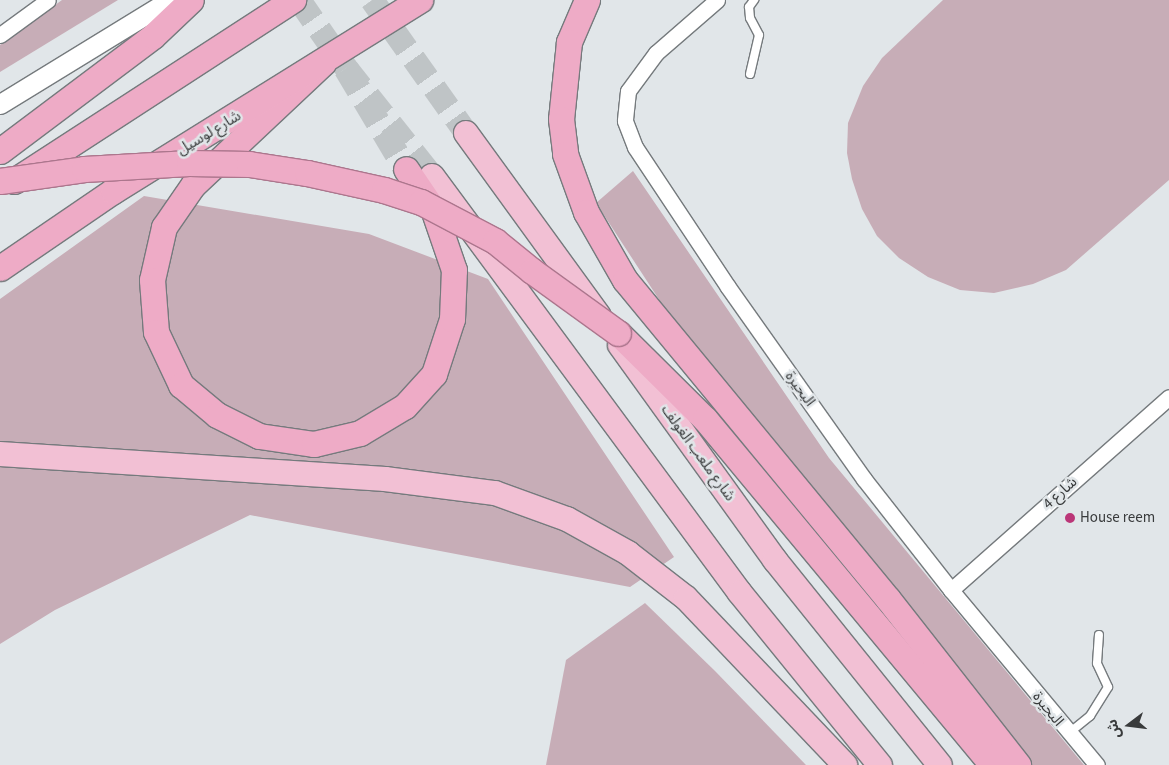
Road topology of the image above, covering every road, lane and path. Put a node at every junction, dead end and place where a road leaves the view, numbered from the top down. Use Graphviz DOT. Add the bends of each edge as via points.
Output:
graph roads {
  1 [pos="48,0"];
  2 [pos="170,0"];
  3 [pos="191,0"];
  4 [pos="293,0"];
  5 [pos="420,0"];
  6 [pos="587,0"];
  7 [pos="717,0"];
  8 [pos="754,0"];
  9 [pos="0,35"];
  10 [pos="323,63"];
  11 [pos="750,74"];
  12 [pos="0,104"];
  13 [pos="466,133"];
  14 [pos="0,151"];
  15 [pos="406,169"];
  16 [pos="432,176"];
  17 [pos="0,181"];
  18 [pos="0,190"];
  19 [pos="0,268"];
  20 [pos="1169,397"];
  21 [pos="0,454"];
  22 [pos="951,590"];
  23 [pos="1099,635"];
  24 [pos="1069,734"];
  25 [pos="845,765"];
  26 [pos="880,765"];
  27 [pos="940,765"];
  28 [pos="992,765"];
  29 [pos="1018,765"];
  30 [pos="1097,765"];
  1 -- 9 [label="street"];
  2 -- 12 [label="street"];
  3 -- 14 [label="highway" via="153,36"];
  4 -- 18 [label="highway"];
  5 -- 10 [label="highway, شارع لوسيل"];
  6 -- 29 [label="highway" via="569,42 561,119 565,154 586,212 625,280 888,599"];
  7 -- 22 [label="street, البحيرة" via="656,54 628,91 625,121 634,147 797,386"];
  8 -- 11 [label="lane" via="750,18 759,35"];
  10 -- 15 [label="highway" via="193,185 164,228 152,280 156,332 180,385 217,414 259,436 314,444 360,433 405,406 434,374 452,319 454,270 433,209"];
  10 -- 19 [label="highway, شارع لوسيل" via="113,191"];
  13 -- 27 [label="main road, شارع ملعب الغولف" via="775,560"];
  16 -- 26 [label="main road" via="740,593"];
  17 -- 28 [label="highway, bridge" via="84,169 189,163 249,164 344,181 421,202 495,241 618,334 705,419"];
  20 -- 22 [label="street, شارع 4"];
  21 -- 25 [label="main road" via="385,479 495,493 567,519 628,553 686,598"];
  22 -- 24 [label="street, البحيرة"];
  23 -- 24 [label="lane" via="1097,663 1108,687 1090,716"];
  24 -- 30 [label="street, البحيرة"];
}
